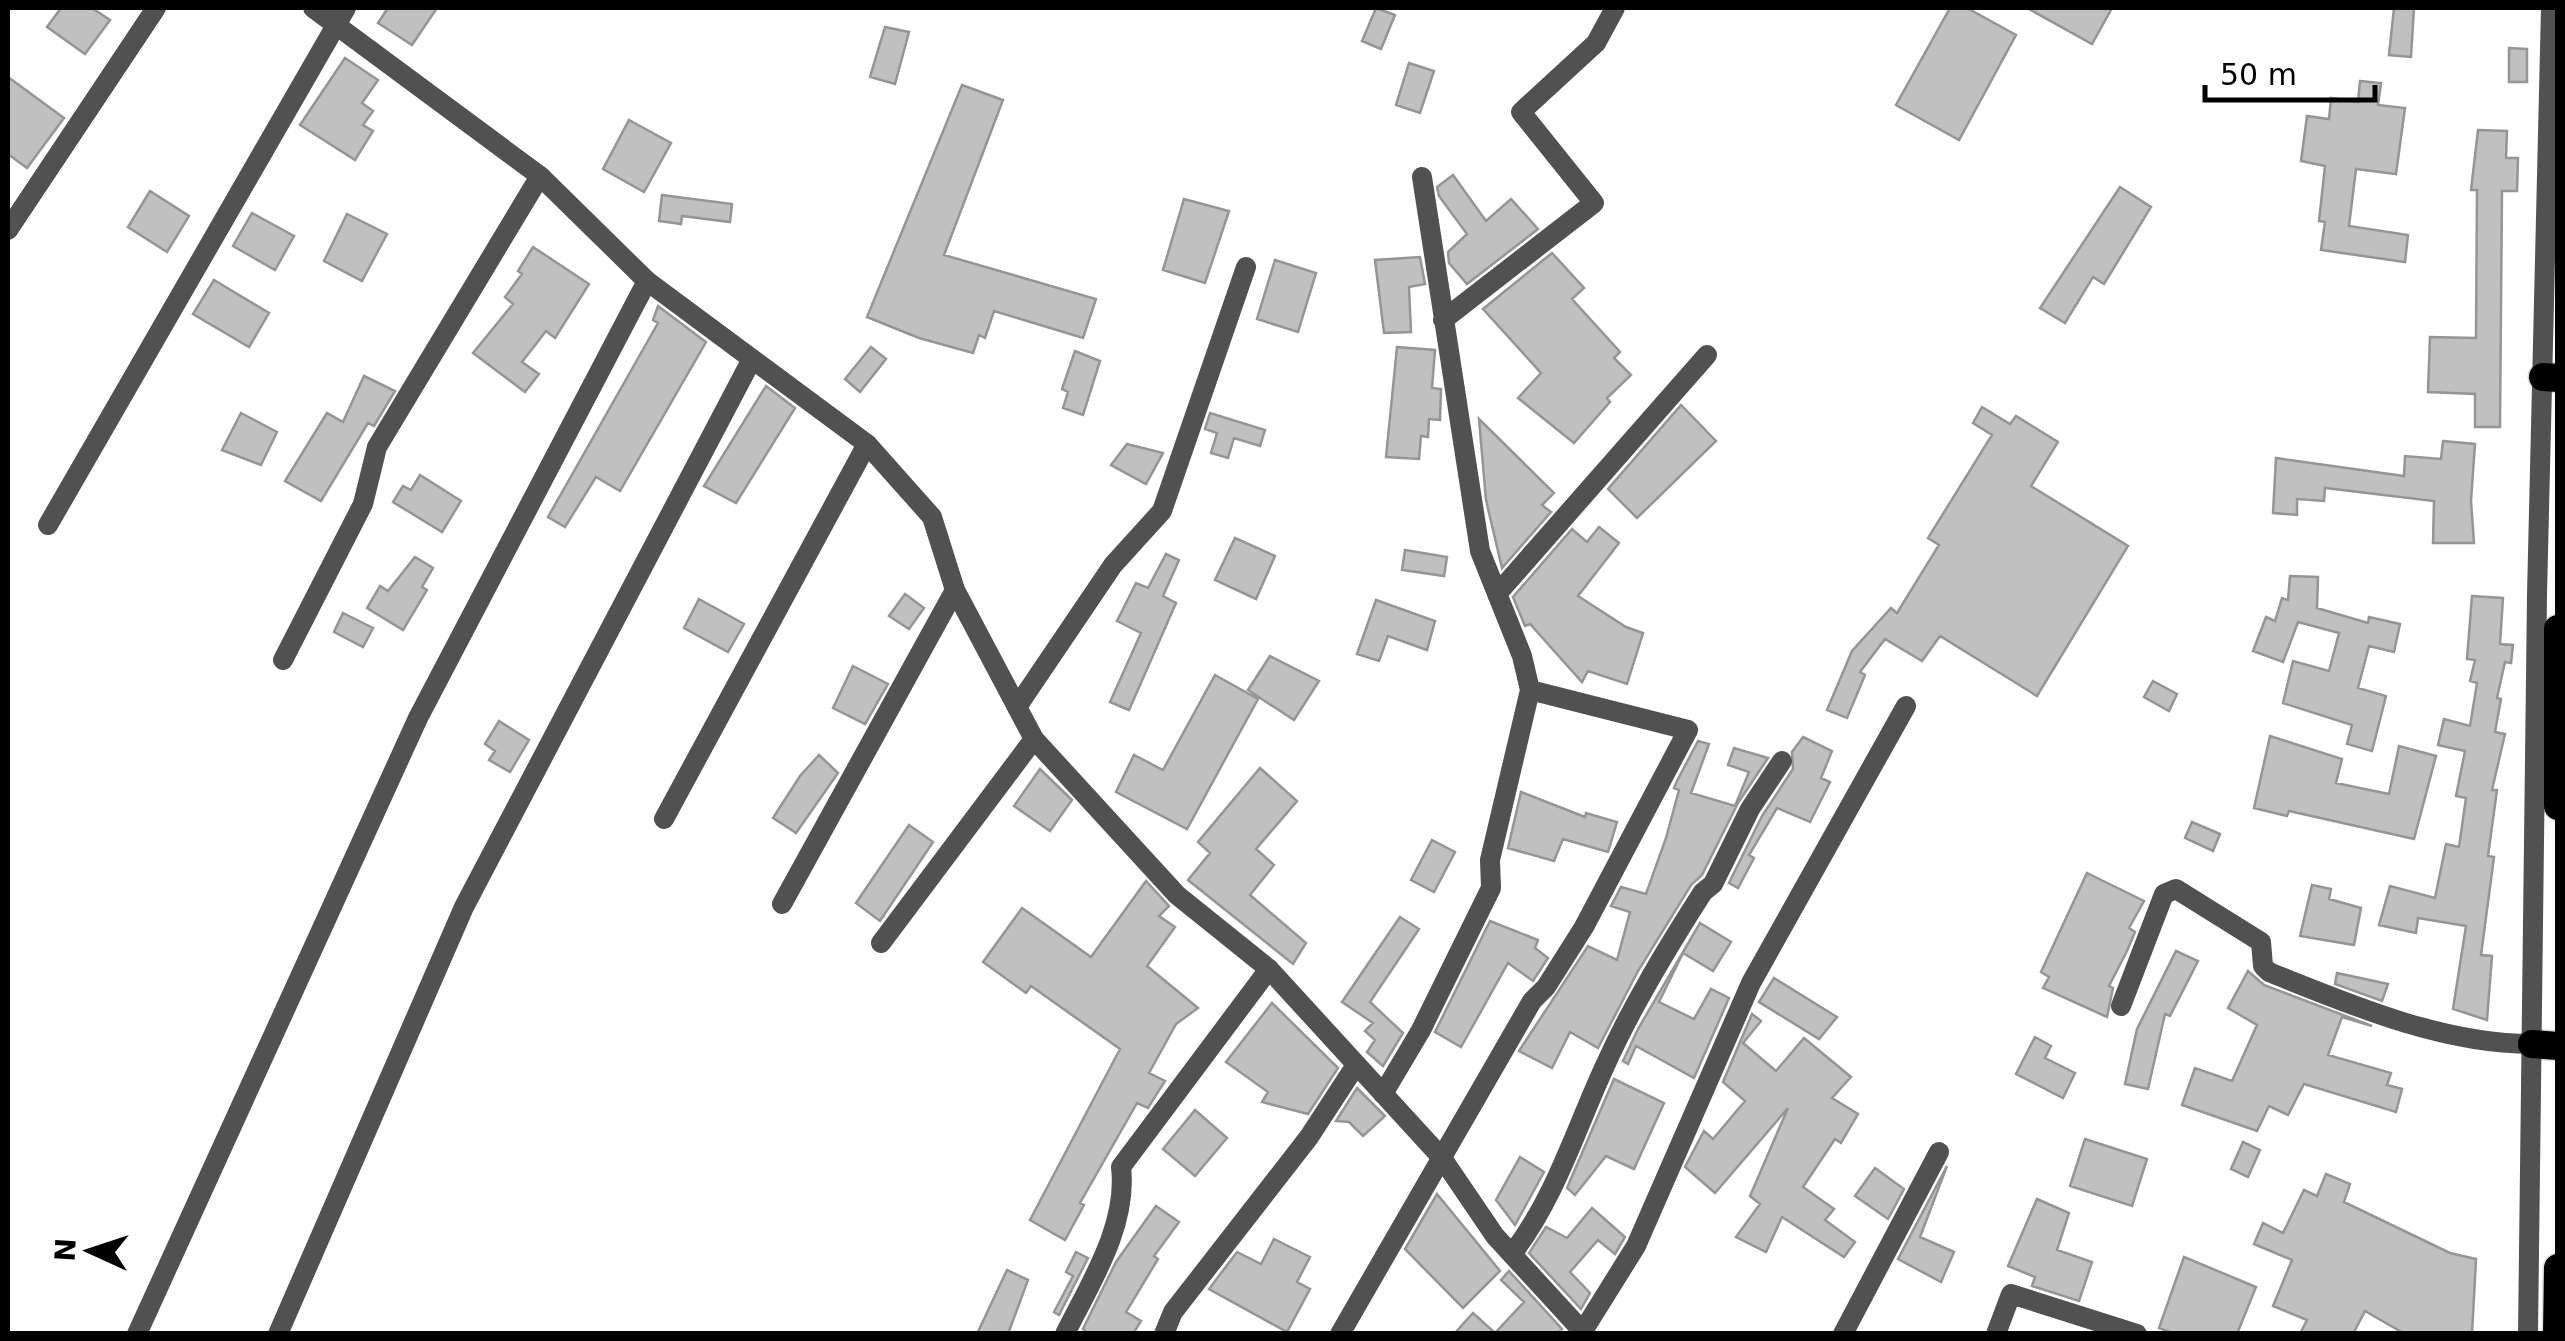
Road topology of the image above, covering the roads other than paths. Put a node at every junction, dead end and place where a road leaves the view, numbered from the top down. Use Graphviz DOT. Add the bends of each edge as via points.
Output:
graph roads {
  1 [pos="156,8"];
  2 [pos="313,8"];
  3 [pos="1614,8"];
  4 [pos="2550,8"];
  5 [pos="341,15"];
  6 [pos="540,176"];
  7 [pos="1422,177"];
  8 [pos="8,230"];
  9 [pos="1246,268"];
  10 [pos="647,281"];
  11 [pos="1443,320"];
  12 [pos="1706,354"];
  13 [pos="752,359"];
  14 [pos="2550,378"];
  15 [pos="867,444"];
  16 [pos="48,525"];
  17 [pos="955,590"];
  18 [pos="1497,594"];
  19 [pos="2558,629"];
  20 [pos="283,660"];
  21 [pos="1530,690"];
  22 [pos="1906,706"];
  23 [pos="1017,707"];
  24 [pos="1034,739"];
  25 [pos="1782,762"];
  26 [pos="2558,806"];
  27 [pos="664,819"];
  28 [pos="782,904"];
  29 [pos="881,942"];
  30 [pos="1268,970"];
  31 [pos="2121,1006"];
  32 [pos="2545,1045"];
  33 [pos="1356,1065"];
  34 [pos="1383,1094"];
  35 [pos="1938,1152"];
  36 [pos="1442,1158"];
  37 [pos="1512,1254"];
  38 [pos="2558,1268"];
  39 [pos="1584,1332"];
  40 [pos="137,1334"];
  41 [pos="278,1334"];
  42 [pos="1065,1334"];
  43 [pos="1164,1334"];
  44 [pos="1340,1334"];
  45 [pos="1843,1334"];
  46 [pos="1996,1334"];
  47 [pos="2137,1334"];
  48 [pos="2528,1334"];
  49 [pos="2557,1334"];
  1 -- 8 [label="street"];
  2 -- 5 [label="street"];
  3 -- 11 [label="street" via="1596,44 1521,112 1594,202"];
  4 -- 14 [label="street"];
  5 -- 6 [label="street"];
  5 -- 16 [label="street"];
  6 -- 10 [label="street"];
  6 -- 20 [label="street" via="377,447 362,504"];
  7 -- 11 [label="street"];
  9 -- 23 [label="street" via="1162,512 1113,565"];
  10 -- 13 [label="street"];
  10 -- 40 [label="street" via="418,718"];
  11 -- 18 [label="street" via="1480,552"];
  12 -- 18 [label="street"];
  13 -- 15 [label="street"];
  13 -- 41 [label="street" via="464,907"];
  14 -- 32 [label="street"];
  15 -- 17 [label="street" via="932,517"];
  15 -- 27 [label="street"];
  17 -- 23 [label="street"];
  17 -- 28 [label="street"];
  18 -- 21 [label="street"];
  19 -- 26 [label="highway"];
  21 -- 34 [label="street" via="1490,860 1491,888"];
  21 -- 36 [label="street" via="1688,730 1584,927 1532,1001"];
  22 -- 39 [label="street" via="1751,983 1636,1246"];
  23 -- 24 [label="street"];
  24 -- 29 [label="street"];
  24 -- 30 [label="street" via="1177,895"];
  25 -- 37 [label="street" via="1679,930 1606,1064 1547,1202"];
  30 -- 33 [label="street"];
  30 -- 42 [label="street" via="1121,1167 1124,1194"];
  31 -- 32 [label="street" via="2164,894 2176,889 2261,942 2268,972 2482,1044"];
  32 -- 48 [label="street"];
  33 -- 34 [label="street"];
  33 -- 43 [label="street" via="1309,1137 1173,1312"];
  34 -- 36 [label="street"];
  35 -- 45 [label="street"];
  36 -- 37 [label="street"];
  36 -- 44 [label="street"];
  37 -- 39 [label="street"];
  38 -- 49 [label="highway"];
  46 -- 47 [label="street" via="2011,1294"];
}
